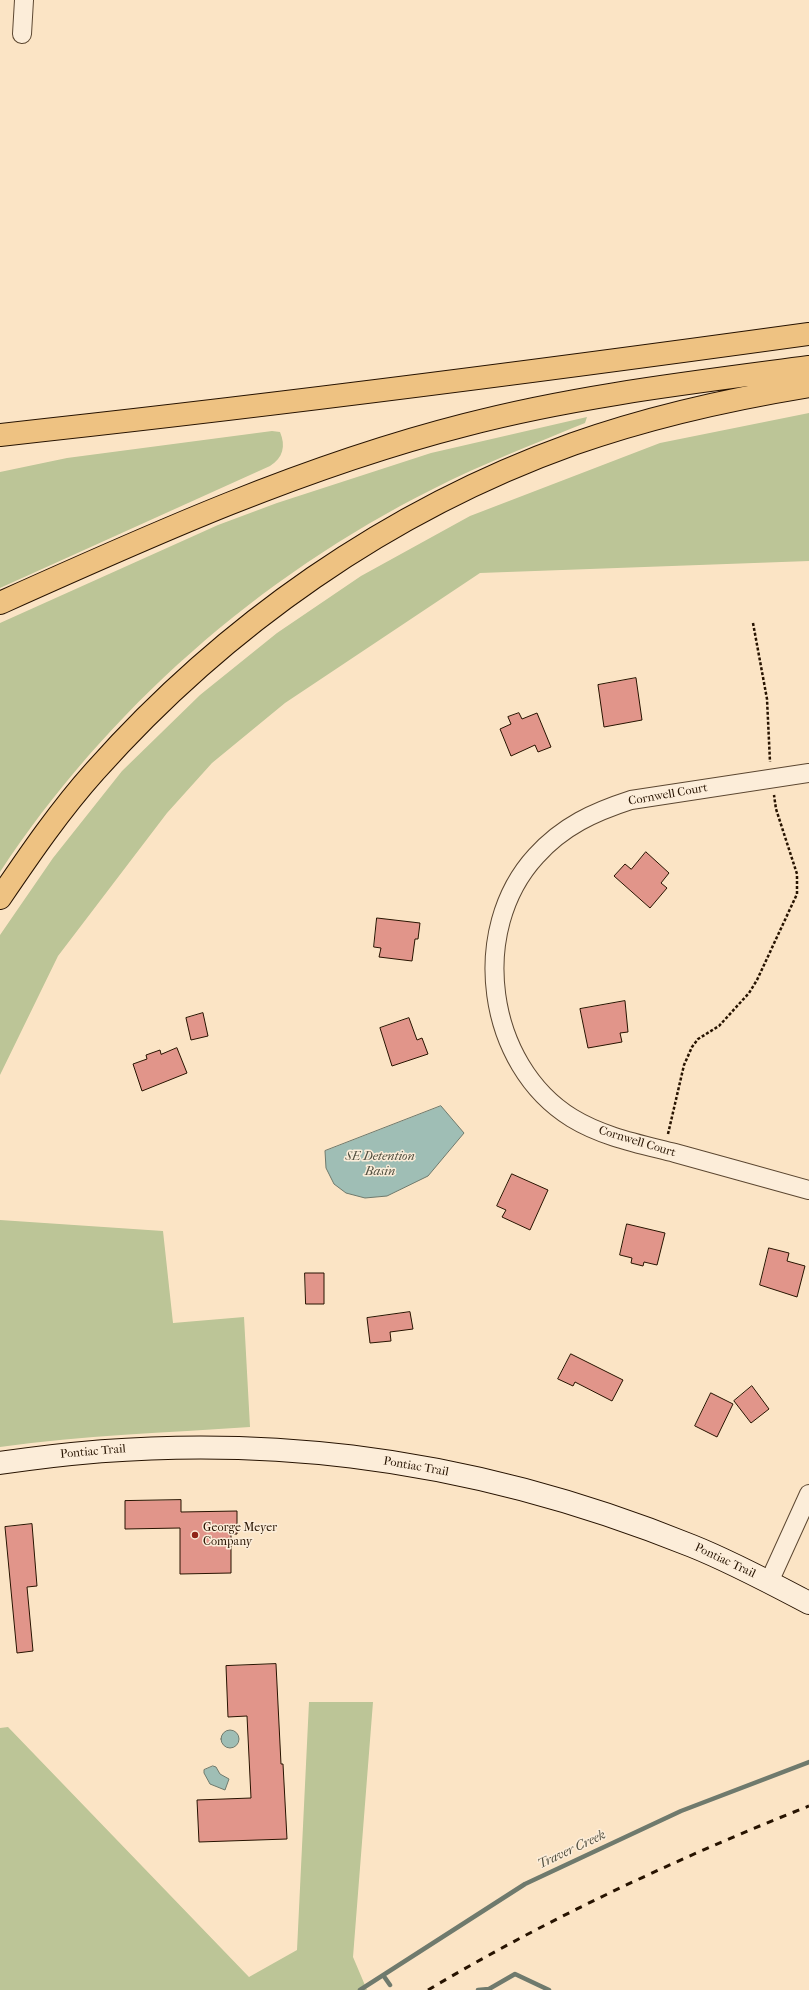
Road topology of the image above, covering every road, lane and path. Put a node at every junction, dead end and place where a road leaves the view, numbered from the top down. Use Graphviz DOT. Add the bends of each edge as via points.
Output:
graph roads {
  1 [pos="24,0"];
  2 [pos="22,34"];
  3 [pos="809,334"];
  4 [pos="809,367"];
  5 [pos="809,386"];
  6 [pos="116,423"];
  7 [pos="0,435"];
  8 [pos="0,450"];
  9 [pos="0,603"];
  10 [pos="754,622"];
  11 [pos="809,773"];
  12 [pos="771,778"];
  13 [pos="0,898"];
  14 [pos="665,1151"];
  15 [pos="809,1190"];
  16 [pos="0,1463"];
  17 [pos="809,1494"];
  18 [pos="769,1582"];
  19 [pos="809,1603"];
  1 -- 2 [label="street"];
  3 -- 6 [label="highway"];
  4 -- 9 [label="highway" via="589,399 466,424 375,451 277,485"];
  5 -- 13 [label="highway" via="669,415 574,443 505,471 416,514 354,550 293,591 231,639 159,704 94,771 46,831"];
  6 -- 7 [label="highway"];
  6 -- 8 [label="highway"];
  10 -- 12 [label="path" via="767,699"];
  11 -- 12 [label="street, Cornwell Court"];
  12 -- 14 [label="path" via="776,809 797,874 797,894 749,993 719,1026 698,1039 692,1047 684,1066"];
  12 -- 14 [label="street, Cornwell Court" via="631,800 603,809 576,822 536,856 512,893 502,918 495,959 494,983 497,1002 505,1032 527,1076 553,1104 572,1118 610,1136"];
  14 -- 15 [label="street, Cornwell Court"];
  16 -- 18 [label="main road, Pontiac Trail" via="112,1450 220,1447 333,1453 409,1464 494,1482 622,1520 693,1546"];
  17 -- 18 [label="street"];
  18 -- 19 [label="main road, Pontiac Trail"];
}
